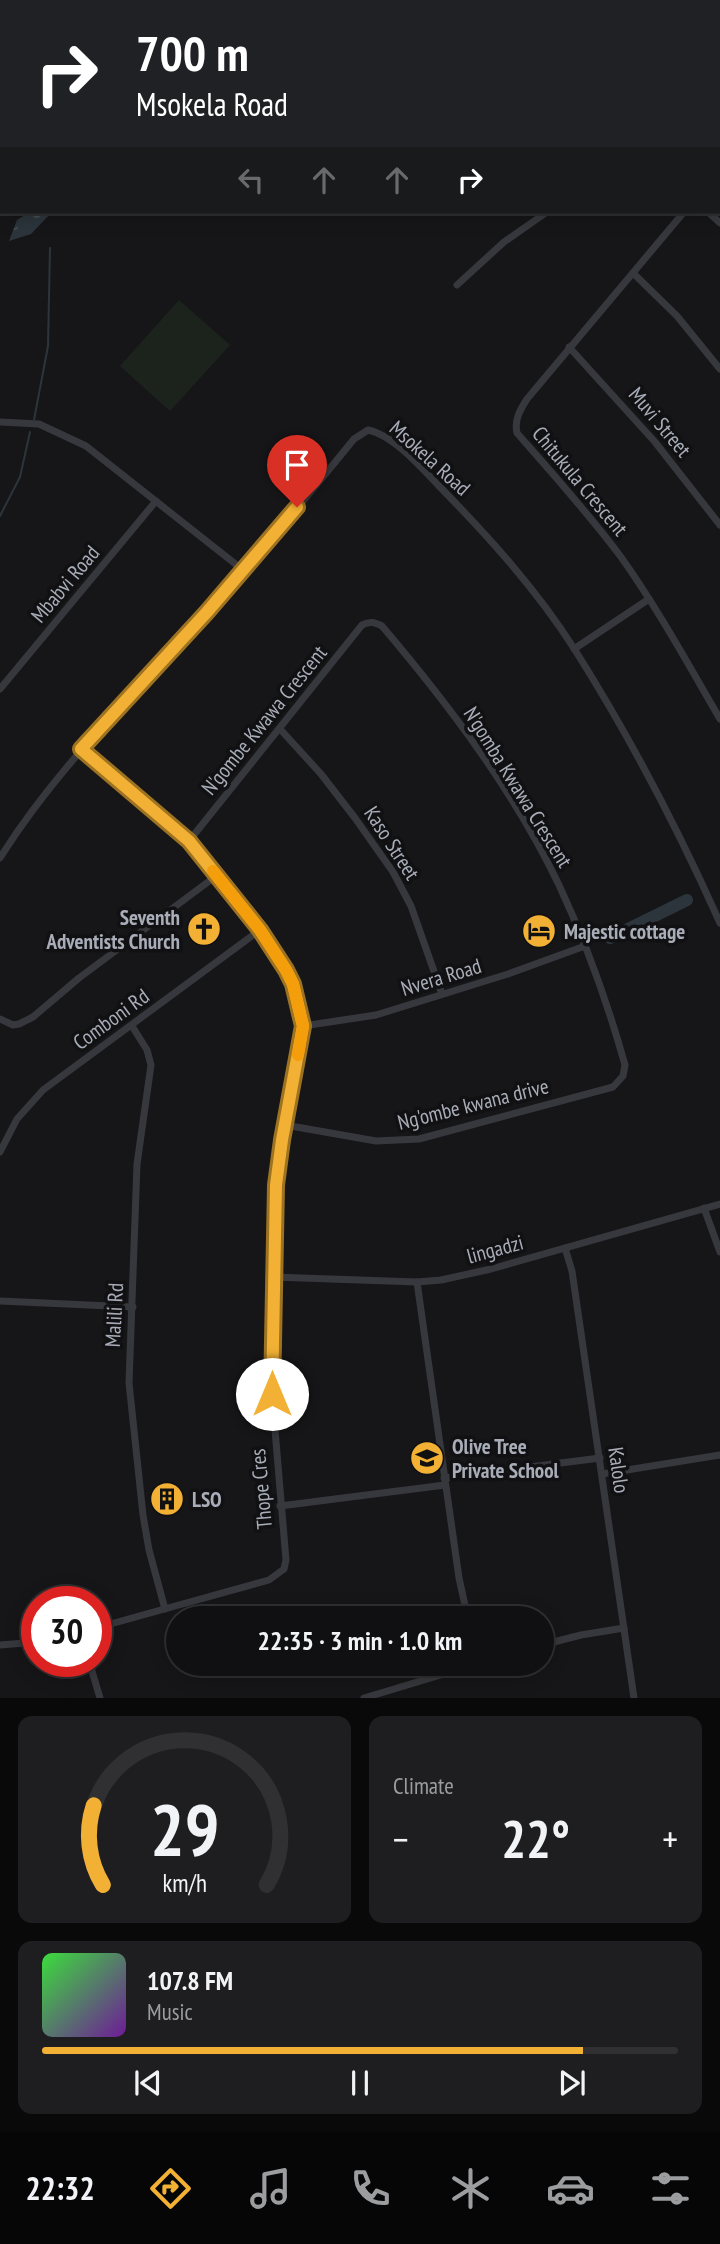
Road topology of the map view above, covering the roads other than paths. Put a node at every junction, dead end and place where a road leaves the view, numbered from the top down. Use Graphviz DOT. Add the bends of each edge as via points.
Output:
graph roads {
  1 [pos="544,214"];
  2 [pos="682,214"];
  3 [pos="634,272"];
  4 [pos="457,285"];
  5 [pos="569,346"];
  6 [pos="720,369"];
  7 [pos="0,422"];
  8 [pos="156,501"];
  9 [pos="720,524"];
  10 [pos="243,570"];
  11 [pos="649,599"];
  12 [pos="369,622"];
  13 [pos="574,649"];
  14 [pos="0,689"];
  15 [pos="720,719"];
  16 [pos="280,730"];
  17 [pos="81,749"];
  18 [pos="189,841"];
  19 [pos="0,858"];
  20 [pos="216,876"];
  21 [pos="720,923"];
  22 [pos="260,930"];
  23 [pos="585,946"];
  24 [pos="442,995"];
  25 [pos="0,1019"];
  26 [pos="132,1026"];
  27 [pos="303,1026"];
  28 [pos="623,1076"];
  29 [pos="285,1125"];
  30 [pos="0,1152"];
  31 [pos="720,1204"];
  32 [pos="705,1208"];
  33 [pos="565,1248"];
  34 [pos="720,1252"];
  35 [pos="273,1277"];
  36 [pos="417,1282"];
  37 [pos="0,1301"];
  38 [pos="133,1307"];
  39 [pos="720,1455"];
  40 [pos="600,1458"];
  41 [pos="602,1474"];
  42 [pos="444,1482"];
  43 [pos="280,1506"];
  44 [pos="465,1606"];
  45 [pos="165,1609"];
  46 [pos="112,1624"];
  47 [pos="624,1628"];
  48 [pos="554,1642"];
  49 [pos="21,1643"];
  50 [pos="0,1645"];
  51 [pos="437,1676"];
  52 [pos="94,1677"];
  53 [pos="100,1698"];
  54 [pos="364,1698"];
  55 [pos="634,1698"];
  1 -- 4 [label="street" via="504,242"];
  2 -- 3 [label="street, Chitukula Crescent"];
  3 -- 5 [label="street, Chitukula Crescent"];
  3 -- 6 [label="street"];
  5 -- 9 [label="street, Muvi Street"];
  5 -- 11 [label="street, Chitukula Crescent" via="527,399 517,417 517,433 592,518"];
  7 -- 8 [label="street" via="39,424 71,438 98,453"];
  8 -- 10 [label="street"];
  8 -- 14 [label="street, Mbabvi Road"];
  10 -- 13 [label="street, Msokela Road" via="354,439 368,430 378,432 459,506 525,582"];
  10 -- 17 [label="street, Msokela Road"];
  11 -- 13 [label="street"];
  11 -- 15 [label="street, Chitukula Crescent"];
  12 -- 16 [label="street, N'gombe Kwawa Crescent"];
  12 -- 23 [label="street, N'gomba Kwawa Crescent" via="382,626 433,686 491,771 552,873"];
  13 -- 21 [label="street, Msokela Road" via="660,797"];
  16 -- 18 [label="street, N'gombe Kwawa Crescent"];
  16 -- 24 [label="street, Kaso Street" via="347,807 393,872 411,906"];
  17 -- 18 [label="street, Thope Cres"];
  17 -- 19 [label="street, Msokela Road"];
  18 -- 20 [label="street, Thope Cres"];
  20 -- 22 [label="street, Thope Cres"];
  20 -- 25 [label="street" via="33,1017 19,1024"];
  22 -- 26 [label="street, Comboni Rd"];
  22 -- 27 [label="street, Thope Cres" via="290,976"];
  23 -- 24 [label="street, Nvera Road"];
  23 -- 28 [label="street, N'gomba Kwawa Crescent" via="621,1051"];
  24 -- 27 [label="street, Nvera Road" via="376,1014"];
  26 -- 30 [label="street, Comboni Rd" via="33,1099 10,1129"];
  26 -- 38 [label="street, Malili Rd" via="151,1065 137,1164"];
  27 -- 29 [label="street, Thope Cres"];
  28 -- 29 [label="street, Ng'ombe kwana drive" via="613,1087 419,1139 376,1141"];
  29 -- 35 [label="street, Thope Cres" via="276,1185"];
  31 -- 32 [label="street, lingadzi"];
  32 -- 33 [label="street, lingadzi"];
  32 -- 34 [label="street"];
  33 -- 36 [label="street, lingadzi" via="476,1273"];
  33 -- 40 [label="street, Kalolo"];
  35 -- 36 [label="street, lingadzi"];
  35 -- 43 [label="street, Thope Cres" via="272,1394"];
  36 -- 42 [label="street"];
  37 -- 38 [label="street"];
  38 -- 45 [label="street, Malili Rd" via="129,1383 133,1434 147,1538"];
  39 -- 41 [label="street"];
  40 -- 41 [label="street, Kalolo"];
  40 -- 42 [label="street"];
  41 -- 47 [label="street, Kalolo"];
  42 -- 43 [label="street"];
  42 -- 44 [label="street"];
  43 -- 45 [label="street, Thope Cres" via="286,1560 281,1573"];
  45 -- 46 [label="street, Thope Cres"];
  47 -- 48 [label="street"];
  47 -- 55 [label="street, Kalolo"];
  49 -- 50 [label="street"];
  51 -- 54 [label="street"];
  52 -- 53 [label="street"];
}
